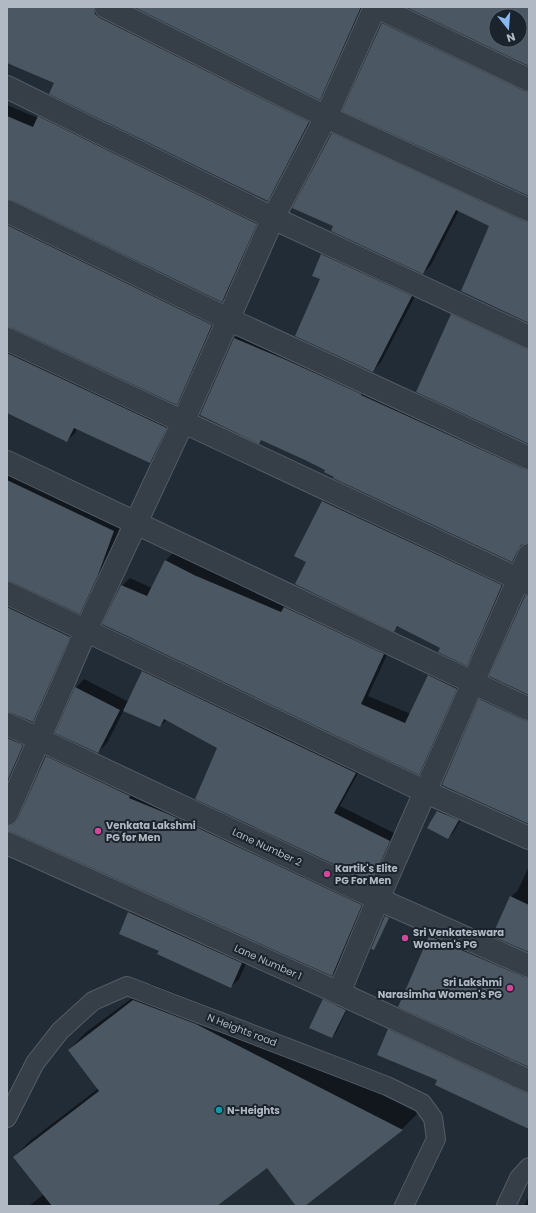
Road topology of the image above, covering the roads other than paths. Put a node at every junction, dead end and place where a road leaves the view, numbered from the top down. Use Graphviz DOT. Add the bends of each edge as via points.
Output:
graph roads {
  1 [pos="106,7"];
  2 [pos="376,7"];
  3 [pos="529,80"];
  4 [pos="7,87"];
  5 [pos="326,117"];
  6 [pos="529,210"];
  7 [pos="7,211"];
  8 [pos="273,218"];
  9 [pos="228,319"];
  10 [pos="529,336"];
  11 [pos="7,339"];
  12 [pos="183,422"];
  13 [pos="529,458"];
  14 [pos="7,462"];
  15 [pos="136,523"];
  16 [pos="529,555"];
  17 [pos="523,582"];
  18 [pos="7,593"];
  19 [pos="86,630"];
  20 [pos="474,683"];
  21 [pos="529,709"];
  22 [pos="7,724"];
  23 [pos="40,739"];
  24 [pos="426,792"];
  25 [pos="7,814"];
  26 [pos="529,838"];
  27 [pos="7,843"];
  28 [pos="378,899"];
  29 [pos="529,966"];
  30 [pos="339,993"];
  31 [pos="529,1081"];
  32 [pos="7,1118"];
  33 [pos="529,1167"];
  34 [pos="404,1206"];
  35 [pos="506,1206"];
  1 -- 5 [label="street"];
  2 -- 3 [label="street"];
  2 -- 5 [label="street"];
  4 -- 8 [label="street"];
  5 -- 6 [label="street"];
  5 -- 8 [label="street"];
  7 -- 9 [label="street"];
  8 -- 9 [label="street"];
  8 -- 10 [label="street"];
  9 -- 12 [label="street"];
  9 -- 13 [label="street"];
  11 -- 12 [label="street"];
  12 -- 15 [label="street"];
  12 -- 17 [label="street"];
  14 -- 15 [label="street"];
  15 -- 19 [label="street"];
  15 -- 20 [label="street"];
  16 -- 17 [label="street"];
  17 -- 20 [label="street"];
  18 -- 19 [label="street"];
  19 -- 23 [label="street"];
  19 -- 24 [label="street"];
  20 -- 21 [label="street"];
  20 -- 24 [label="street"];
  22 -- 23 [label="street, Lane Number 2"];
  23 -- 25 [label="street"];
  23 -- 28 [label="street, Lane Number 2"];
  24 -- 26 [label="street"];
  24 -- 28 [label="street"];
  27 -- 30 [label="street, Lane Number 1"];
  28 -- 29 [label="street, Lane Number 2"];
  28 -- 30 [label="street"];
  30 -- 31 [label="street, Lane Number 1"];
  32 -- 34 [label="lane, N Heights road" via="35,1063 60,1031 93,1001 127,986 387,1086 422,1103 433,1118 436,1139"];
  33 -- 35 [label="lane" via="520,1178"];
}
